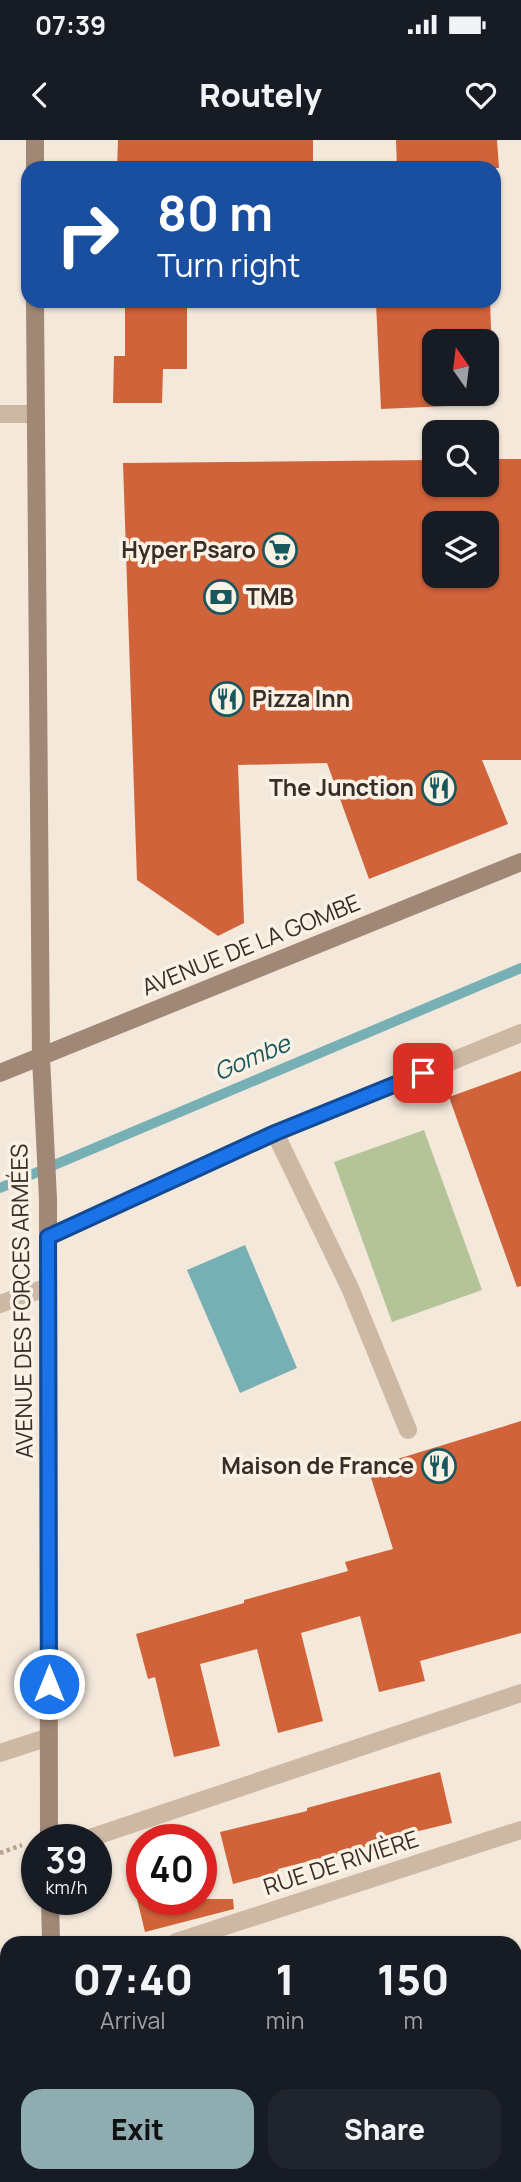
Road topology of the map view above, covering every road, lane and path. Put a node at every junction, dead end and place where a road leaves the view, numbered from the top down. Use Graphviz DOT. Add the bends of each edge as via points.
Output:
graph roads {
  1 [pos="35,140"];
  2 [pos="35,161"];
  3 [pos="36,308"];
  4 [pos="0,414"];
  5 [pos="36,414"];
  6 [pos="521,862"];
  7 [pos="521,1033"];
  8 [pos="41,1058"];
  9 [pos="0,1073"];
  10 [pos="275,1133"];
  11 [pos="48,1237"];
  12 [pos="48,1287"];
  13 [pos="0,1304"];
  14 [pos="408,1430"];
  15 [pos="521,1693"];
  16 [pos="49,1737"];
  17 [pos="0,1753"];
  18 [pos="48,1824"];
  19 [pos="521,1830"];
  20 [pos="112,1831"];
  21 [pos="21,1845"];
  22 [pos="0,1853"];
  23 [pos="50,1915"];
  24 [pos="51,1936"];
  25 [pos="194,1936"];
  1 -- 2 [label="street"];
  3 -- 5 [label="street, AVENUE DES FORCES ARMÉES"];
  4 -- 5 [label="street"];
  5 -- 8 [label="street, AVENUE DES FORCES ARMÉES"];
  6 -- 8 [label="street, AVENUE DE LA GOMBE"];
  7 -- 10 [label="street"];
  8 -- 9 [label="street, AVENUE DE LA GOMBE"];
  8 -- 11 [label="street, AVENUE DES FORCES ARMÉES"];
  10 -- 11 [label="street"];
  10 -- 14 [label="street" via="350,1288"];
  11 -- 12 [label="street, AVENUE DES FORCES ARMÉES"];
  12 -- 13 [label="street"];
  12 -- 16 [label="street, AVENUE DES FORCES ARMÉES"];
  15 -- 20 [label="street"];
  16 -- 17 [label="street"];
  16 -- 18 [label="street, AVENUE DES FORCES ARMÉES"];
  19 -- 25 [label="street, RUE DE RIVIÈRE"];
  21 -- 22 [label="path"];
  23 -- 24 [label="street"];
}
